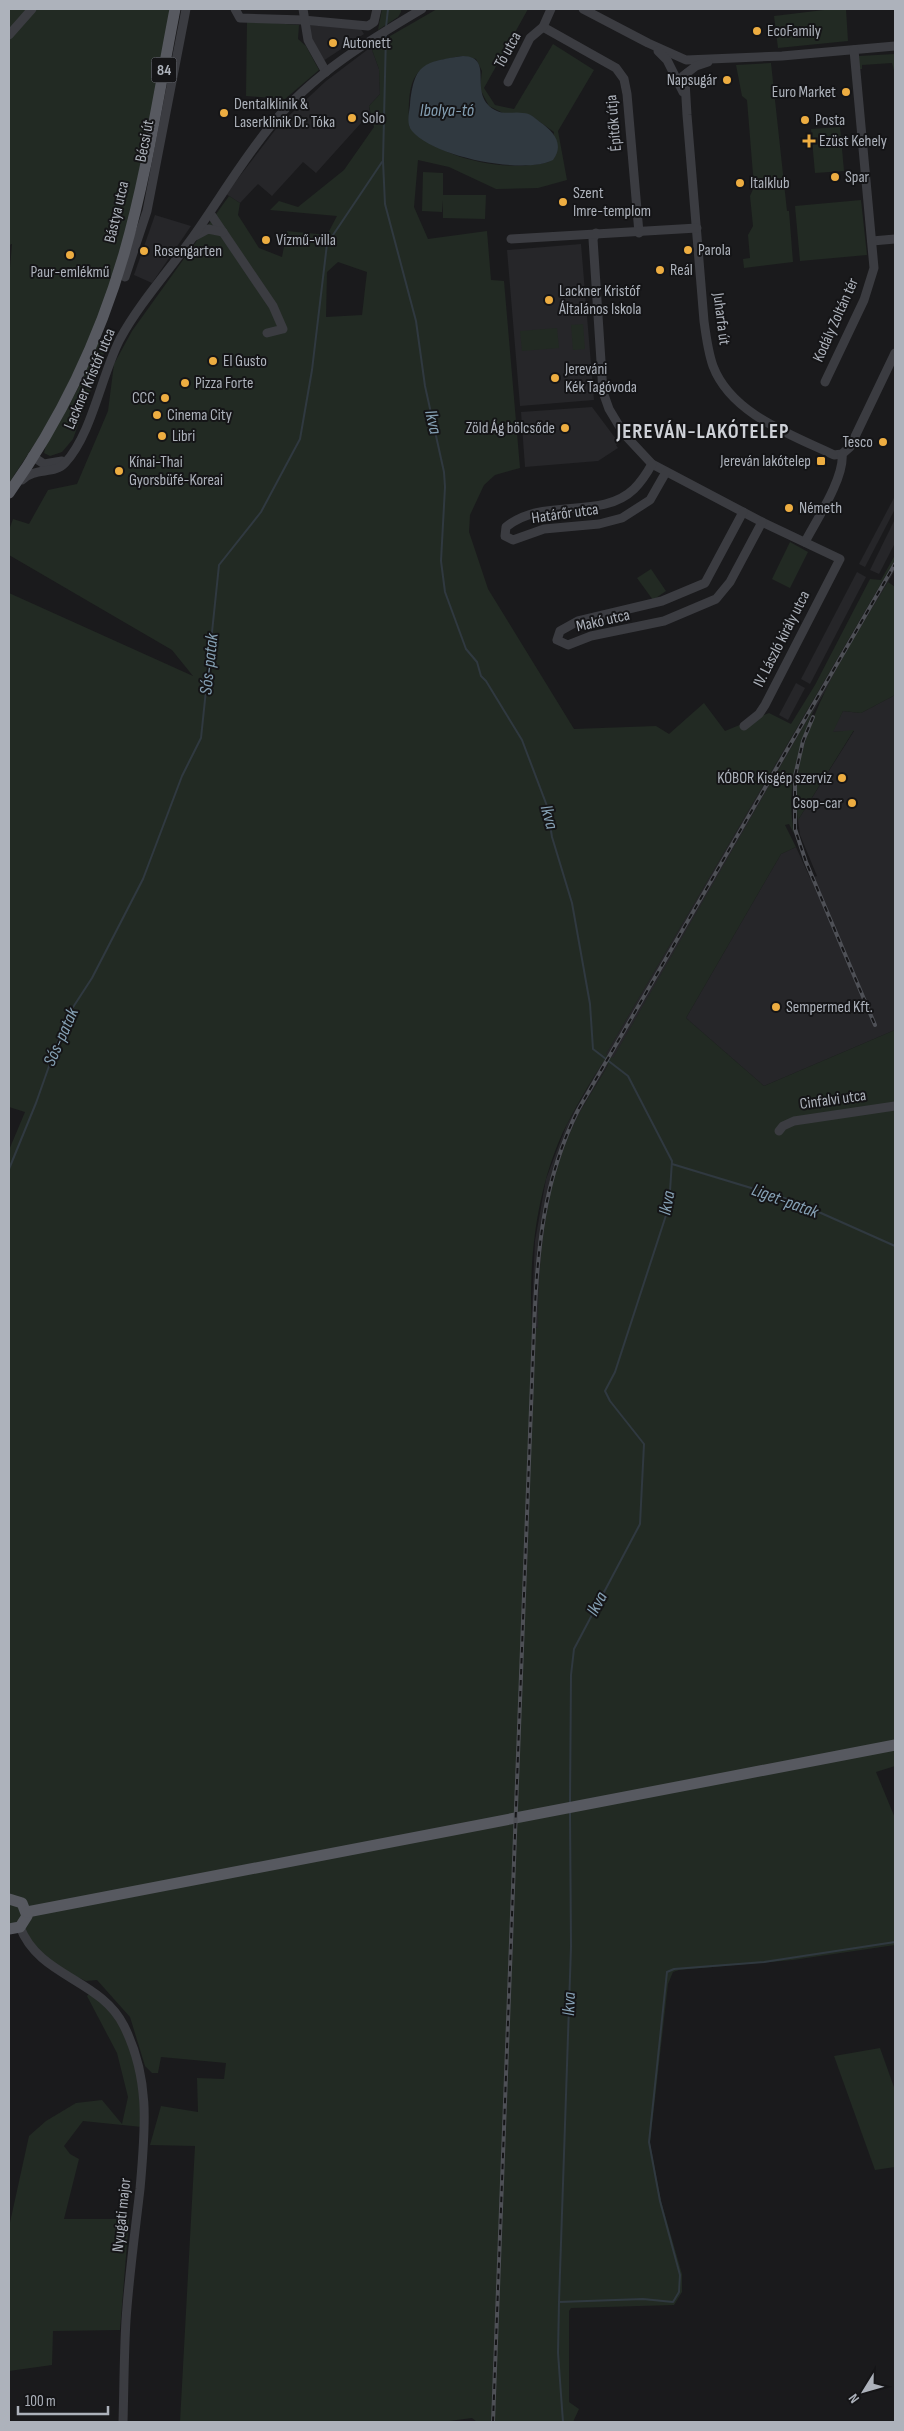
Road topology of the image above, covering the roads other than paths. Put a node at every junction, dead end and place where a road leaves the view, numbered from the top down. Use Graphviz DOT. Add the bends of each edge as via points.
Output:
graph roads {
  1 [pos="32,9"];
  2 [pos="175,9"];
  3 [pos="186,9"];
  4 [pos="235,9"];
  5 [pos="303,9"];
  6 [pos="377,9"];
  7 [pos="422,9"];
  8 [pos="552,9"];
  9 [pos="583,9"];
  10 [pos="303,20"];
  11 [pos="543,28"];
  12 [pos="9,35"];
  13 [pos="648,43"];
  14 [pos="895,46"];
  15 [pos="854,50"];
  16 [pos="726,58"];
  17 [pos="684,59"];
  18 [pos="670,65"];
  19 [pos="688,71"];
  20 [pos="326,72"];
  21 [pos="676,76"];
  22 [pos="508,82"];
  23 [pos="687,115"];
  24 [pos="210,213"];
  25 [pos="697,228"];
  26 [pos="223,232"];
  27 [pos="596,233"];
  28 [pos="639,233"];
  29 [pos="511,239"];
  30 [pos="895,239"];
  31 [pos="191,240"];
  32 [pos="872,241"];
  33 [pos="125,276"];
  34 [pos="267,333"];
  35 [pos="895,353"];
  36 [pos="825,382"];
  37 [pos="44,438"];
  38 [pos="842,454"];
  39 [pos="32,456"];
  40 [pos="652,464"];
  41 [pos="47,467"];
  42 [pos="666,472"];
  43 [pos="11,490"];
  44 [pos="743,512"];
  45 [pos="762,522"];
  46 [pos="805,542"];
  47 [pos="744,726"];
  48 [pos="895,1106"];
  49 [pos="779,1131"];
  50 [pos="895,1745"];
  51 [pos="9,1899"];
  52 [pos="27,1912"];
  53 [pos="14,1928"];
  54 [pos="123,2422"];
  1 -- 12 [label="street"];
  2 -- 37 [label="main road, Bástya utca / 84" via="124,255 87,357"];
  3 -- 33 [label="street, Bécsi út" via="146,211"];
  4 -- 10 [label="street" via="240,18"];
  5 -- 10 [label="street"];
  6 -- 10 [label="street" via="374,22 368,26"];
  7 -- 20 [label="street, Lackner Kristóf utca" via="383,31"];
  8 -- 11 [label="street, Tó utca"];
  9 -- 13 [label="street"];
  10 -- 20 [label="street" via="308,40"];
  11 -- 22 [label="street, Tó utca" via="530,38"];
  11 -- 28 [label="street, Építők útja" via="612,64 624,79"];
  13 -- 17 [label="street"];
  13 -- 18 [label="street"];
  14 -- 15 [label="street"];
  15 -- 16 [label="street"];
  15 -- 32 [label="street, Kodály Zoltán tér"];
  16 -- 17 [label="street"];
  16 -- 19 [label="street"];
  17 -- 18 [label="street"];
  17 -- 19 [label="street"];
  18 -- 21 [label="street"];
  19 -- 21 [label="street"];
  19 -- 23 [label="street, Juharfa út" via="685,81"];
  20 -- 24 [label="street, Lackner Kristóf utca" via="274,122"];
  21 -- 23 [label="street, Juharfa út"];
  23 -- 25 [label="street, Juharfa út"];
  24 -- 26 [label="street"];
  24 -- 31 [label="street, Lackner Kristóf utca"];
  25 -- 28 [label="street"];
  25 -- 38 [label="street, Juharfa út" via="708,348 721,382 734,398 756,415 834,454"];
  26 -- 31 [label="street" via="208,229"];
  26 -- 34 [label="street" via="277,314 282,329"];
  27 -- 28 [label="street"];
  27 -- 29 [label="street"];
  27 -- 40 [label="street" via="593,239 603,392 608,409 621,429"];
  30 -- 32 [label="street"];
  31 -- 41 [label="street, Lackner Kristóf utca" via="121,338 78,445 64,465"];
  32 -- 36 [label="street, Kodály Zoltán tér" via="872,279"];
  35 -- 38 [label="street" via="850,447"];
  37 -- 39 [label="main road, 84"];
  37 -- 41 [label="street, Lackner Kristóf utca" via="40,451"];
  38 -- 46 [label="street" via="838,476"];
  39 -- 41 [label="street"];
  39 -- 43 [label="main road, 84"];
  40 -- 42 [label="street"];
  40 -- 42 [label="street, Határőr utca" via="643,479 622,497 599,504 537,511 513,520 506,527 506,536 513,540 544,528 599,524 622,518 650,500"];
  41 -- 43 [label="street, Lackner Kristóf utca" via="28,474"];
  42 -- 44 [label="street"];
  44 -- 45 [label="street"];
  44 -- 45 [label="street, Makó utca" via="705,583 662,601 578,621 560,631 557,640 568,645 591,636 664,621 716,599"];
  45 -- 46 [label="street"];
  46 -- 47 [label="street, IV. László király utca" via="840,559 765,705"];
  48 -- 49 [label="street, Cinfalvi utca" via="794,1121"];
  50 -- 52 [label="main road"];
  51 -- 52 [label="main road" via="22,1903"];
  52 -- 53 [label="main road" via="26,1920"];
  53 -- 54 [label="street, Nyugati major" via="43,1960 105,1999 119,2016 134,2046 142,2076 146,2111 126,2320"];
}
